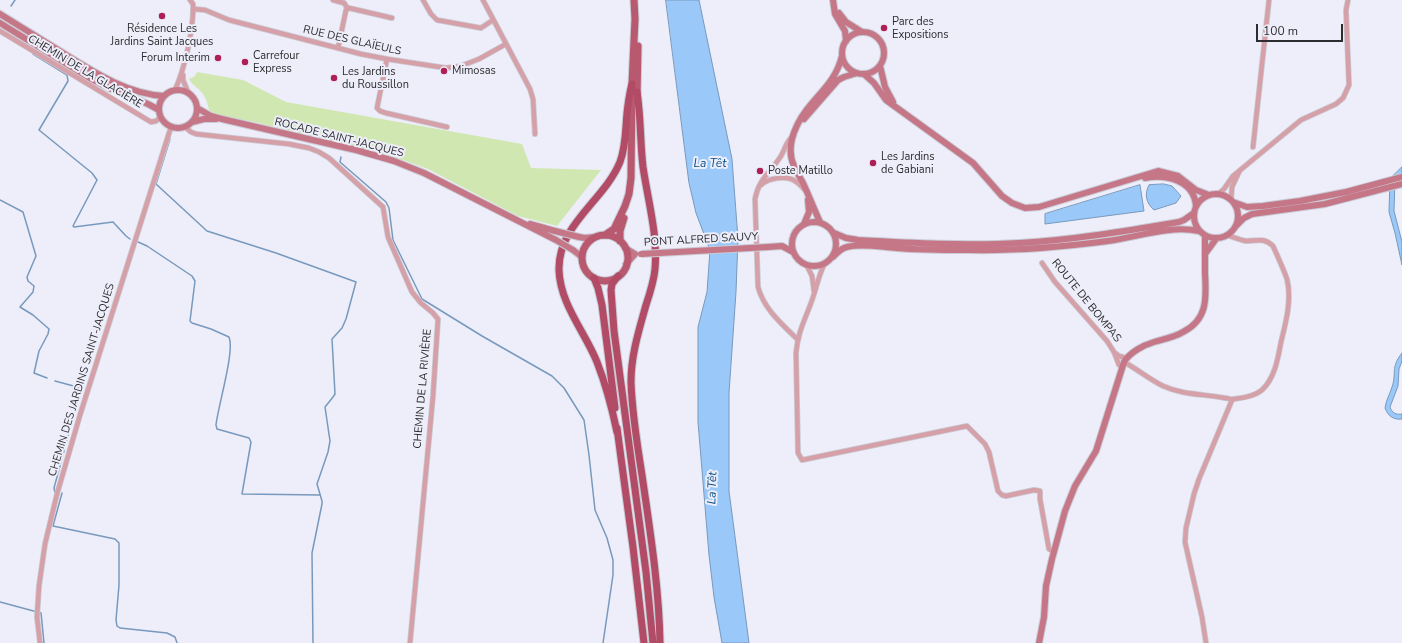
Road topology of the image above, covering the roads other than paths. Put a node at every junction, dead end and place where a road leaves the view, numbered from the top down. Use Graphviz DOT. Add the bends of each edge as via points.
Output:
graph roads {
  1 [pos="190,0"];
  2 [pos="333,0"];
  3 [pos="423,0"];
  4 [pos="483,0"];
  5 [pos="634,0"];
  6 [pos="638,0"];
  7 [pos="1268,0"];
  8 [pos="1348,0"];
  9 [pos="834,2"];
  10 [pos="193,9"];
  11 [pos="348,9"];
  12 [pos="0,10"];
  13 [pos="0,14"];
  14 [pos="392,18"];
  15 [pos="493,20"];
  16 [pos="0,23"];
  17 [pos="24,29"];
  18 [pos="0,31"];
  19 [pos="862,32"];
  20 [pos="846,41"];
  21 [pos="506,44"];
  22 [pos="338,48"];
  23 [pos="842,56"];
  24 [pos="386,59"];
  25 [pos="880,66"];
  26 [pos="183,70"];
  27 [pos="857,73"];
  28 [pos="864,74"];
  29 [pos="632,84"];
  30 [pos="175,90"];
  31 [pos="188,92"];
  32 [pos="637,92"];
  33 [pos="164,96"];
  34 [pos="197,108"];
  35 [pos="898,108"];
  36 [pos="159,110"];
  37 [pos="161,118"];
  38 [pos="222,119"];
  39 [pos="192,122"];
  40 [pos="171,127"];
  41 [pos="185,127"];
  42 [pos="447,127"];
  43 [pos="797,127"];
  44 [pos="534,134"];
  45 [pos="792,137"];
  46 [pos="1253,147"];
  47 [pos="1240,170"];
  48 [pos="1402,178"];
  49 [pos="1128,181"];
  50 [pos="1402,184"];
  51 [pos="1380,187"];
  52 [pos="757,190"];
  53 [pos="808,193"];
  54 [pos="1218,194"];
  55 [pos="1209,195"];
  56 [pos="1232,201"];
  57 [pos="1196,206"];
  58 [pos="1194,213"];
  59 [pos="512,217"];
  60 [pos="820,222"];
  61 [pos="804,224"];
  62 [pos="1235,228"];
  63 [pos="1199,231"];
  64 [pos="834,233"];
  65 [pos="605,235"];
  66 [pos="1228,235"];
  67 [pos="793,236"];
  68 [pos="1205,236"];
  69 [pos="595,237"];
  70 [pos="1240,238"];
  71 [pos="1216,239"];
  72 [pos="620,241"];
  73 [pos="782,246"];
  74 [pos="625,248"];
  75 [pos="793,252"];
  76 [pos="638,254"];
  77 [pos="1206,254"];
  78 [pos="582,257"];
  79 [pos="832,257"];
  80 [pos="1042,263"];
  81 [pos="626,264"];
  82 [pos="824,264"];
  83 [pos="808,266"];
  84 [pos="618,276"];
  85 [pos="594,278"];
  86 [pos="814,294"];
  87 [pos="797,339"];
  88 [pos="1114,352"];
  89 [pos="1124,362"];
  90 [pos="1232,400"];
  91 [pos="617,432"];
  92 [pos="1054,552"];
  93 [pos="40,643"];
  94 [pos="410,643"];
  95 [pos="644,643"];
  96 [pos="653,643"];
  97 [pos="660,643"];
  98 [pos="1039,643"];
  99 [pos="1206,643"];
  1 -- 10 [label="street"];
  2 -- 11 [label="street" via="344,3"];
  3 -- 15 [label="street" via="437,20 481,28"];
  4 -- 15 [label="street"];
  5 -- 29 [label="main road"];
  6 -- 32 [label="main road"];
  7 -- 46 [label="street"];
  8 -- 47 [label="street" via="1346,10 1349,85 1343,98 1323,111 1301,120"];
  9 -- 19 [label="main road" via="846,22"];
  9 -- 20 [label="main road" via="835,14 845,31"];
  10 -- 22 [label="street, RUE DES GLAÏEULS" via="205,10 230,20"];
  10 -- 26 [label="street"];
  11 -- 14 [label="street"];
  11 -- 22 [label="street"];
  12 -- 17 [label="main road"];
  13 -- 17 [label="main road"];
  15 -- 21 [label="street"];
  16 -- 36 [label="main road" via="93,80"];
  17 -- 33 [label="main road" via="111,80 150,95"];
  18 -- 37 [label="street, CHEMIN DE LA GLACIÈRE" via="151,122"];
  19 -- 20 [label="main road" via="850,36"];
  19 -- 25 [label="main road" via="873,34 881,41 885,55"];
  20 -- 23 [label="main road"];
  21 -- 24 [label="street, RUE DES GLAÏEULS" via="461,66 446,68"];
  21 -- 44 [label="street" via="533,98"];
  22 -- 24 [label="street, RUE DES GLAÏEULS"];
  23 -- 27 [label="main road" via="847,67"];
  23 -- 43 [label="main road" via="832,80 806,110"];
  24 -- 42 [label="street" via="377,108 386,113"];
  25 -- 28 [label="main road"];
  25 -- 35 [label="main road" via="885,87"];
  26 -- 30 [label="street"];
  26 -- 31 [label="street" via="183,80"];
  27 -- 28 [label="main road"];
  27 -- 43 [label="main road" via="838,80"];
  28 -- 35 [label="main road" via="886,100"];
  29 -- 65 [label="main road" via="628,194 614,229"];
  29 -- 91 [label="highway" via="624,146 615,173 577,220 565,240 559,271 568,305 596,361"];
  30 -- 31 [label="main road"];
  30 -- 33 [label="main road"];
  31 -- 34 [label="main road" via="193,96"];
  32 -- 72 [label="main road" via="634,181 632,197 621,225"];
  32 -- 97 [label="highway" via="643,166 654,237 655,271 638,334 631,381 635,430 655,567"];
  33 -- 36 [label="main road"];
  34 -- 38 [label="main road"];
  34 -- 39 [label="main road"];
  35 -- 49 [label="main road" via="974,163 1002,196 1025,208 1039,207"];
  36 -- 37 [label="main road"];
  37 -- 40 [label="main road"];
  38 -- 39 [label="main road"];
  38 -- 59 [label="main road, ROCADE SAINT-JACQUES" via="394,161 424,173"];
  39 -- 41 [label="main road"];
  40 -- 41 [label="main road"];
  40 -- 93 [label="street, CHEMIN DES JARDINS SAINT-JACQUES" via="57,494 45,544 39,586 37,617"];
  41 -- 94 [label="street, CHEMIN DE LA RIVIÈRE" via="196,134 309,148 329,158 383,207 388,237 412,292 438,319"];
  43 -- 45 [label="main road"];
  45 -- 52 [label="street"];
  45 -- 53 [label="main road" via="791,158"];
  47 -- 54 [label="street"];
  47 -- 56 [label="street" via="1232,187"];
  48 -- 51 [label="main road"];
  49 -- 55 [label="main road" via="1148,174 1167,173 1178,176 1196,190"];
  49 -- 57 [label="main road" via="1158,176 1176,180 1192,193"];
  50 -- 51 [label="main road"];
  51 -- 56 [label="main road" via="1263,206 1247,207"];
  51 -- 62 [label="main road" via="1325,204 1252,214"];
  52 -- 53 [label="street" via="765,181 791,179"];
  52 -- 87 [label="street" via="755,200 758,287 769,311"];
  53 -- 60 [label="main road"];
  53 -- 61 [label="main road" via="809,212"];
  54 -- 55 [label="main road"];
  54 -- 56 [label="main road"];
  55 -- 57 [label="main road"];
  56 -- 62 [label="main road" via="1238,214"];
  57 -- 58 [label="main road"];
  58 -- 63 [label="main road" via="1195,225"];
  58 -- 64 [label="main road" via="1179,222 1113,234 1018,243 858,240"];
  59 -- 69 [label="main road, bridge" via="555,232 585,238"];
  59 -- 78 [label="main road, bridge"];
  60 -- 61 [label="main road"];
  60 -- 64 [label="main road"];
  61 -- 67 [label="main road"];
  62 -- 66 [label="main road"];
  62 -- 70 [label="street"];
  63 -- 68 [label="main road"];
  63 -- 79 [label="main road" via="1164,231 1061,247 1011,250 858,246 846,247"];
  64 -- 79 [label="main road" via="837,245"];
  65 -- 69 [label="main road"];
  65 -- 72 [label="main road"];
  66 -- 70 [label="street"];
  66 -- 71 [label="main road"];
  67 -- 73 [label="main road"];
  67 -- 75 [label="main road"];
  68 -- 71 [label="main road"];
  68 -- 77 [label="main road"];
  69 -- 78 [label="main road" via="586,245"];
  70 -- 90 [label="street" via="1244,241 1263,239 1273,246 1286,279 1289,304 1274,373 1262,390 1251,396"];
  71 -- 77 [label="main road"];
  72 -- 74 [label="main road"];
  73 -- 75 [label="main road"];
  73 -- 76 [label="main road, PONT ALFRED SAUVY, bridge"];
  74 -- 76 [label="main road"];
  74 -- 81 [label="main road"];
  75 -- 83 [label="main road" via="796,258"];
  76 -- 81 [label="main road"];
  77 -- 89 [label="main road" via="1206,299 1201,315 1183,332 1149,343"];
  78 -- 85 [label="main road" via="585,269"];
  79 -- 82 [label="main road"];
  80 -- 88 [label="street, ROUTE DE BOMPAS"];
  81 -- 84 [label="main road"];
  82 -- 83 [label="main road"];
  82 -- 86 [label="street"];
  83 -- 86 [label="street"];
  84 -- 85 [label="main road" via="606,281"];
  84 -- 96 [label="highway" via="612,284 611,308"];
  85 -- 91 [label="highway" via="602,305"];
  86 -- 87 [label="street"];
  87 -- 92 [label="street" via="798,453 802,460 967,426 989,452 998,491 1002,495 1034,490 1040,492 1049,549"];
  88 -- 89 [label="street"];
  88 -- 89 [label="street, ROUTE DE BOMPAS" via="1119,365"];
  89 -- 90 [label="street" via="1163,386 1178,392"];
  89 -- 92 [label="main road" via="1096,450 1075,486"];
  90 -- 99 [label="street" via="1199,479 1186,528 1185,542"];
  91 -- 95 [label="highway"];
  92 -- 98 [label="main road" via="1046,586"];
}
